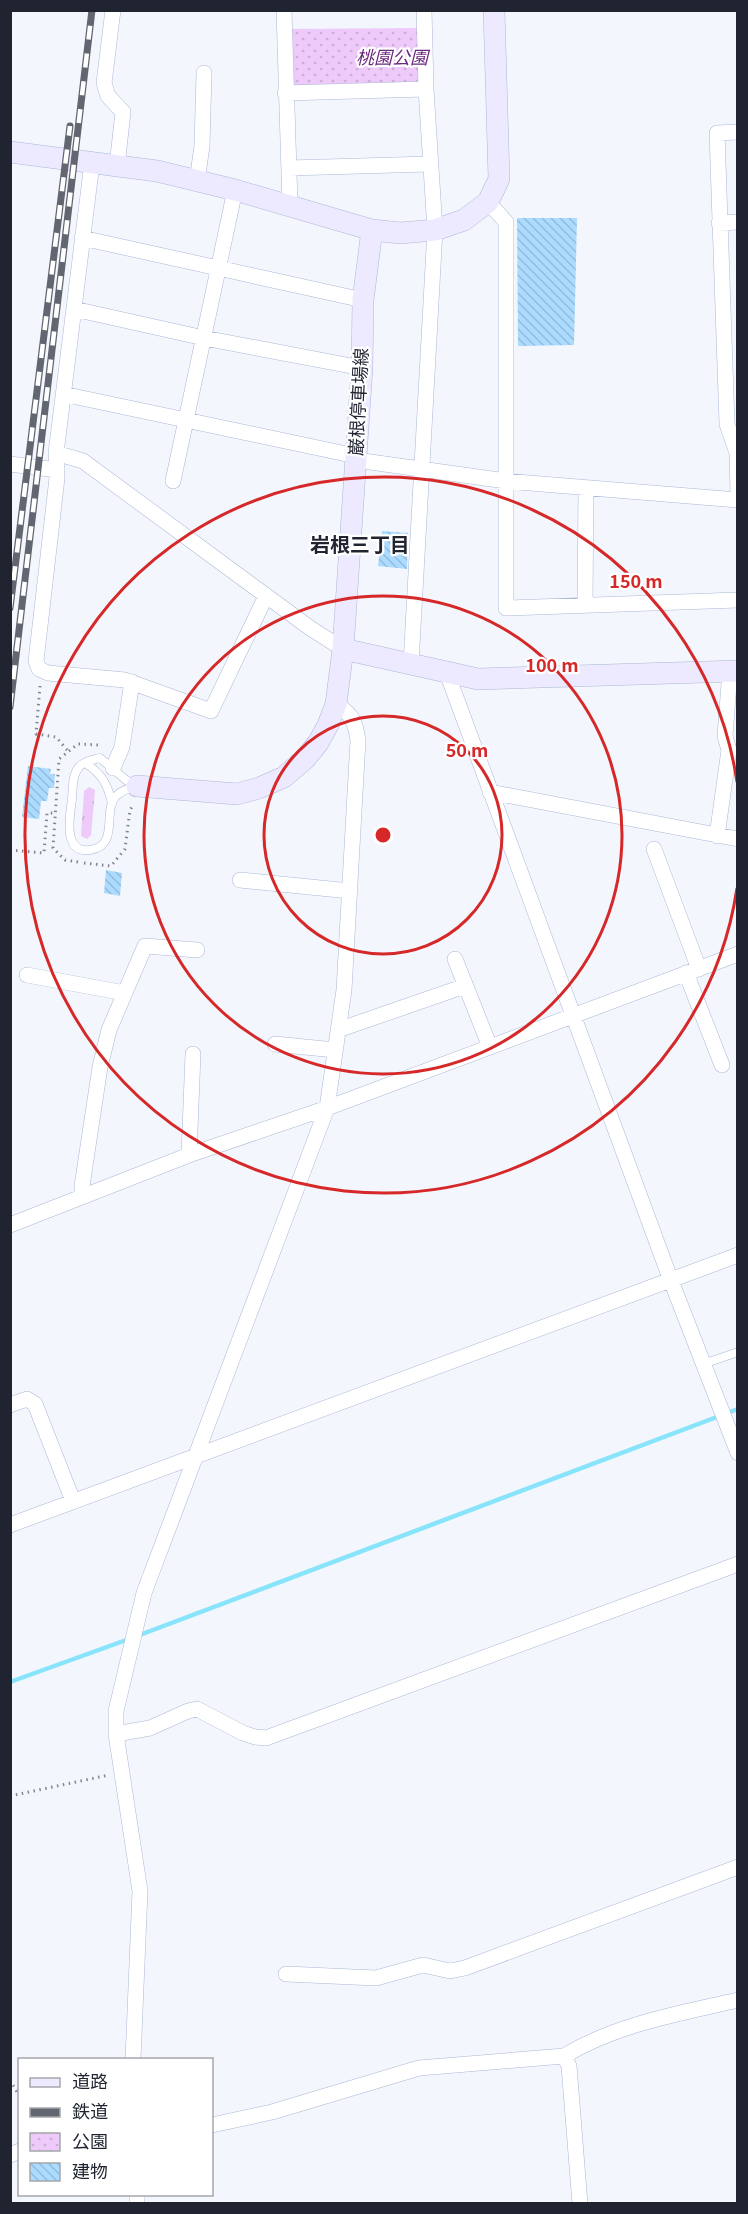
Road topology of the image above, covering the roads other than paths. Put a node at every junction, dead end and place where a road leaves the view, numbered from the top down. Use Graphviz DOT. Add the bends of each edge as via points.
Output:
graph roads {
  1 [pos="113,10"];
  2 [pos="284,10"];
  3 [pos="424,10"];
  4 [pos="494,10"];
  5 [pos="204,73"];
  6 [pos="426,89"];
  7 [pos="285,93"];
  8 [pos="738,132"];
  9 [pos="10,152"];
  10 [pos="92,163"];
  11 [pos="430,164"];
  12 [pos="117,166"];
  13 [pos="289,168"];
  14 [pos="197,181"];
  15 [pos="235,190"];
  16 [pos="488,202"];
  17 [pos="290,205"];
  18 [pos="738,222"];
  19 [pos="719,223"];
  20 [pos="372,230"];
  21 [pos="435,230"];
  22 [pos="82,238"];
  23 [pos="219,268"];
  24 [pos="363,300"];
  25 [pos="74,309"];
  26 [pos="204,338"];
  27 [pos="731,345"];
  28 [pos="362,368"];
  29 [pos="63,393"];
  30 [pos="186,419"];
  31 [pos="732,423"];
  32 [pos="56,453"];
  33 [pos="356,458"];
  34 [pos="10,464"];
  35 [pos="421,469"];
  36 [pos="57,470"];
  37 [pos="173,481"];
  38 [pos="506,481"];
  39 [pos="586,488"];
  40 [pos="738,493"];
  41 [pos="738,500"];
  42 [pos="266,596"];
  43 [pos="738,600"];
  44 [pos="585,605"];
  45 [pos="343,649"];
  46 [pos="411,664"];
  47 [pos="734,671"];
  48 [pos="447,673"];
  49 [pos="132,682"];
  50 [pos="336,704"];
  51 [pos="85,763"];
  52 [pos="113,768"];
  53 [pos="731,785"];
  54 [pos="137,786"];
  55 [pos="490,792"];
  56 [pos="112,803"];
  57 [pos="717,837"];
  58 [pos="738,839"];
  59 [pos="654,849"];
  60 [pos="240,880"];
  61 [pos="350,891"];
  62 [pos="197,950"];
  63 [pos="738,954"];
  64 [pos="455,959"];
  65 [pos="692,971"];
  66 [pos="27,975"];
  67 [pos="465,986"];
  68 [pos="125,993"];
  69 [pos="573,1016"];
  70 [pos="338,1030"];
  71 [pos="275,1044"];
  72 [pos="490,1047"];
  73 [pos="335,1050"];
  74 [pos="193,1054"];
  75 [pos="722,1065"];
  76 [pos="327,1108"];
  77 [pos="189,1155"];
  78 [pos="82,1197"];
  79 [pos="10,1225"];
  80 [pos="738,1254"];
  81 [pos="670,1278"];
  82 [pos="738,1352"];
  83 [pos="703,1364"];
  84 [pos="10,1405"];
  85 [pos="738,1454"];
  86 [pos="195,1457"];
  87 [pos="73,1502"];
  88 [pos="10,1524"];
  89 [pos="738,1564"];
  90 [pos="117,1734"];
  91 [pos="738,1867"];
  92 [pos="286,1974"];
  93 [pos="738,2000"];
  94 [pos="564,2056"];
  95 [pos="133,2058"];
  96 [pos="213,2125"];
  97 [pos="580,2204"];
  1 -- 12 [label="street" via="104,83 108,96 123,112"];
  2 -- 7 [label="street"];
  3 -- 6 [label="street"];
  4 -- 16 [label="main road" via="499,179"];
  5 -- 14 [label="street"];
  6 -- 7 [label="street"];
  6 -- 11 [label="street"];
  7 -- 13 [label="street"];
  8 -- 19 [label="street" via="717,133"];
  9 -- 10 [label="main road"];
  10 -- 12 [label="main road"];
  10 -- 22 [label="street"];
  11 -- 13 [label="street"];
  11 -- 21 [label="street"];
  12 -- 14 [label="main road"];
  13 -- 17 [label="street"];
  14 -- 15 [label="main road"];
  15 -- 17 [label="main road"];
  15 -- 23 [label="street"];
  16 -- 21 [label="main road" via="464,220"];
  16 -- 38 [label="street" via="506,222"];
  17 -- 20 [label="main road"];
  18 -- 19 [label="street"];
  19 -- 27 [label="street"];
  20 -- 21 [label="main road"];
  20 -- 24 [label="main road, 巌根停車場線"];
  21 -- 35 [label="street"];
  22 -- 23 [label="street"];
  22 -- 25 [label="street"];
  23 -- 24 [label="street"];
  23 -- 26 [label="street"];
  24 -- 28 [label="main road, 巌根停車場線"];
  25 -- 26 [label="street"];
  25 -- 29 [label="street"];
  26 -- 28 [label="street"];
  26 -- 30 [label="street"];
  27 -- 31 [label="street"];
  28 -- 33 [label="main road, 巌根停車場線"];
  29 -- 30 [label="street"];
  29 -- 32 [label="street"];
  30 -- 33 [label="street"];
  30 -- 37 [label="street"];
  31 -- 40 [label="street"];
  32 -- 36 [label="street"];
  32 -- 42 [label="street" via="83,461"];
  33 -- 35 [label="street"];
  33 -- 45 [label="main road, 巌根停車場線"];
  34 -- 36 [label="street"];
  35 -- 38 [label="street"];
  35 -- 46 [label="street"];
  36 -- 49 [label="street" via="36,661 48,673"];
  38 -- 39 [label="street"];
  38 -- 44 [label="street" via="506,608"];
  39 -- 41 [label="street"];
  39 -- 44 [label="street"];
  42 -- 45 [label="street"];
  42 -- 49 [label="street" via="211,711"];
  43 -- 44 [label="street"];
  45 -- 46 [label="main road"];
  45 -- 50 [label="main road, 巌根停車場線"];
  46 -- 48 [label="main road"];
  47 -- 48 [label="main road" via="478,679"];
  47 -- 53 [label="street" via="725,736"];
  48 -- 55 [label="street"];
  49 -- 52 [label="street" via="122,747"];
  50 -- 54 [label="main road, 巌根停車場線" via="318,743 305,759 284,777 259,788 237,794"];
  50 -- 61 [label="street" via="348,712 356,726"];
  51 -- 52 [label="lane" via="100,758"];
  51 -- 56 [label="lane" via="98,771"];
  51 -- 56 [label="lane" via="74,776 68,830 81,850 101,846 108,836"];
  52 -- 54 [label="lane"];
  53 -- 57 [label="street"];
  54 -- 56 [label="lane" via="124,790"];
  55 -- 57 [label="street"];
  55 -- 69 [label="street"];
  57 -- 58 [label="street"];
  59 -- 65 [label="street"];
  60 -- 61 [label="street"];
  61 -- 70 [label="street"];
  62 -- 68 [label="street" via="145,946"];
  63 -- 65 [label="street"];
  64 -- 67 [label="street"];
  65 -- 69 [label="street"];
  65 -- 75 [label="street"];
  66 -- 68 [label="street"];
  67 -- 70 [label="street"];
  67 -- 72 [label="street"];
  68 -- 78 [label="street" via="109,1030 100,1067"];
  69 -- 72 [label="street"];
  69 -- 81 [label="street"];
  70 -- 73 [label="street"];
  71 -- 73 [label="street"];
  72 -- 76 [label="street"];
  73 -- 76 [label="street"];
  74 -- 77 [label="street"];
  76 -- 77 [label="street"];
  76 -- 86 [label="street"];
  77 -- 78 [label="street"];
  78 -- 79 [label="street"];
  80 -- 81 [label="street"];
  81 -- 83 [label="street"];
  81 -- 86 [label="street"];
  82 -- 83 [label="lane"];
  83 -- 85 [label="street"];
  84 -- 87 [label="street" via="27,1399 35,1404"];
  86 -- 87 [label="street"];
  86 -- 90 [label="street" via="144,1593 116,1711"];
  87 -- 88 [label="street"];
  89 -- 90 [label="street" via="266,1738 243,1733 197,1709 150,1728"];
  90 -- 95 [label="street" via="140,1891"];
  91 -- 92 [label="street" via="465,1968 450,1971 423,1965 375,1978"];
  93 -- 94 [label="street" via="617,2030"];
  94 -- 96 [label="street" via="419,2068 272,2112"];
  94 -- 97 [label="street" via="569,2066"];
}
